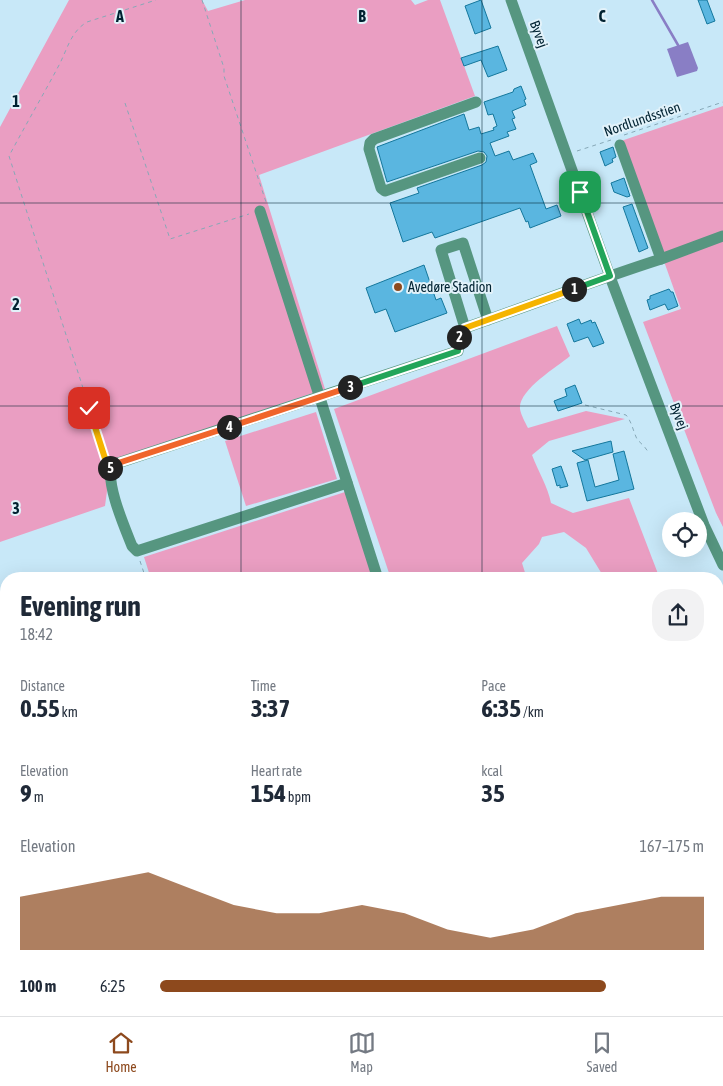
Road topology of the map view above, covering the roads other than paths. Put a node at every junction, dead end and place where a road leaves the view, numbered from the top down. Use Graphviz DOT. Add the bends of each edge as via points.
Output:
graph roads {
  1 [pos="511,0"];
  2 [pos="476,102"];
  3 [pos="620,140"];
  4 [pos="480,158"];
  5 [pos="260,211"];
  6 [pos="723,236"];
  7 [pos="661,259"];
  8 [pos="610,276"];
  9 [pos="488,320"];
  10 [pos="465,328"];
  11 [pos="319,397"];
  12 [pos="347,483"];
  13 [pos="723,565"];
  14 [pos="376,572"];
  1 -- 8 [label="street, Byvej"];
  2 -- 4 [label="street" via="374,139 369,148 384,191"];
  3 -- 7 [label="street"];
  5 -- 11 [label="street"];
  6 -- 7 [label="street"];
  7 -- 8 [label="street"];
  8 -- 9 [label="street"];
  8 -- 13 [label="street, Byvej" via="704,525"];
  9 -- 10 [label="street"];
  9 -- 10 [label="street" via="462,243 441,250"];
  10 -- 11 [label="street" via="460,334 458,351"];
  11 -- 12 [label="street"];
  11 -- 12 [label="street" via="112,465 109,471 116,504 132,546 137,551"];
  12 -- 14 [label="street"];
}
